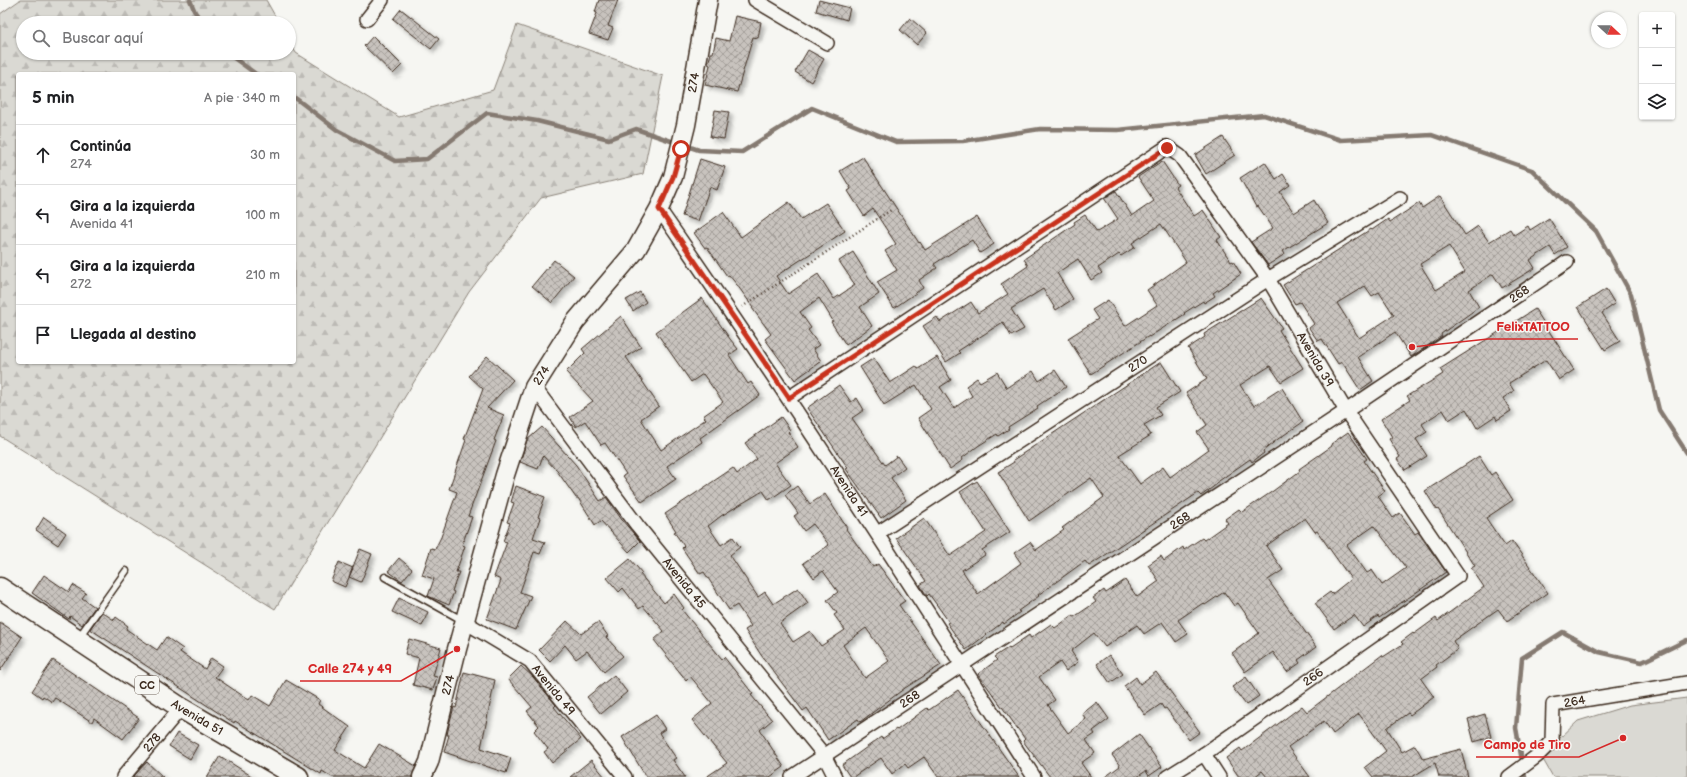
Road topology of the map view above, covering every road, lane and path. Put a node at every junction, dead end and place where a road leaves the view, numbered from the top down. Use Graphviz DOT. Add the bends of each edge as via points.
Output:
graph roads {
  1 [pos="382,0"];
  2 [pos="708,0"];
  3 [pos="755,0"];
  4 [pos="368,19"];
  5 [pos="827,43"];
  6 [pos="1400,198"];
  7 [pos="659,209"];
  8 [pos="891,210"];
  9 [pos="1568,262"];
  10 [pos="1268,279"];
  11 [pos="732,314"];
  12 [pos="534,388"];
  13 [pos="789,398"];
  14 [pos="1346,411"];
  15 [pos="878,533"];
  16 [pos="126,571"];
  17 [pos="1458,576"];
  18 [pos="385,577"];
  19 [pos="0,588"];
  20 [pos="465,622"];
  21 [pos="78,639"];
  22 [pos="962,664"];
  23 [pos="1687,683"];
  24 [pos="181,708"];
  25 [pos="1204,754"];
  26 [pos="824,755"];
  27 [pos="123,777"];
  28 [pos="298,777"];
  29 [pos="422,777"];
  30 [pos="625,777"];
  31 [pos="792,777"];
  32 [pos="835,777"];
  33 [pos="1034,777"];
  34 [pos="1167,777"];
  35 [pos="1219,777"];
  36 [pos="1509,777"];
  1 -- 4 [label="street"];
  2 -- 7 [label="street, 274" via="681,149 673,177"];
  3 -- 5 [label="street"];
  6 -- 10 [label="street, 270"];
  7 -- 11 [label="street, Avenida 41"];
  7 -- 12 [label="street, 274" via="636,250 576,322"];
  8 -- 11 [label="path"];
  9 -- 14 [label="street, 268"];
  10 -- 13 [label="street, Avenida 39" via="1180,156 1167,148"];
  10 -- 14 [label="street, Avenida 39"];
  10 -- 15 [label="street, 270"];
  11 -- 13 [label="street, Avenida 41"];
  12 -- 20 [label="street, 274" via="505,475"];
  12 -- 26 [label="street, Avenida 45" via="637,525"];
  13 -- 15 [label="street, Avenida 41"];
  14 -- 17 [label="street, Avenida 39"];
  14 -- 22 [label="street, 268"];
  15 -- 22 [label="street, Avenida 41"];
  16 -- 21 [label="lane"];
  17 -- 25 [label="street, 266"];
  18 -- 20 [label="lane"];
  19 -- 21 [label="main road, Avenida 51 / CC"];
  20 -- 29 [label="street, 274" via="429,762"];
  20 -- 30 [label="street, Avenida 49" via="530,661"];
  21 -- 24 [label="main road, Avenida 51 / CC"];
  22 -- 26 [label="street, 268"];
  22 -- 33 [label="street, Avenida 41"];
  23 -- 36 [label="street, 264" via="1553,705 1552,741"];
  24 -- 27 [label="street, 278"];
  24 -- 28 [label="main road, Avenida 51 / CC"];
  25 -- 34 [label="street, 266"];
  25 -- 35 [label="street"];
  26 -- 31 [label="street, 268"];
  26 -- 32 [label="street, Avenida 45"];
}
